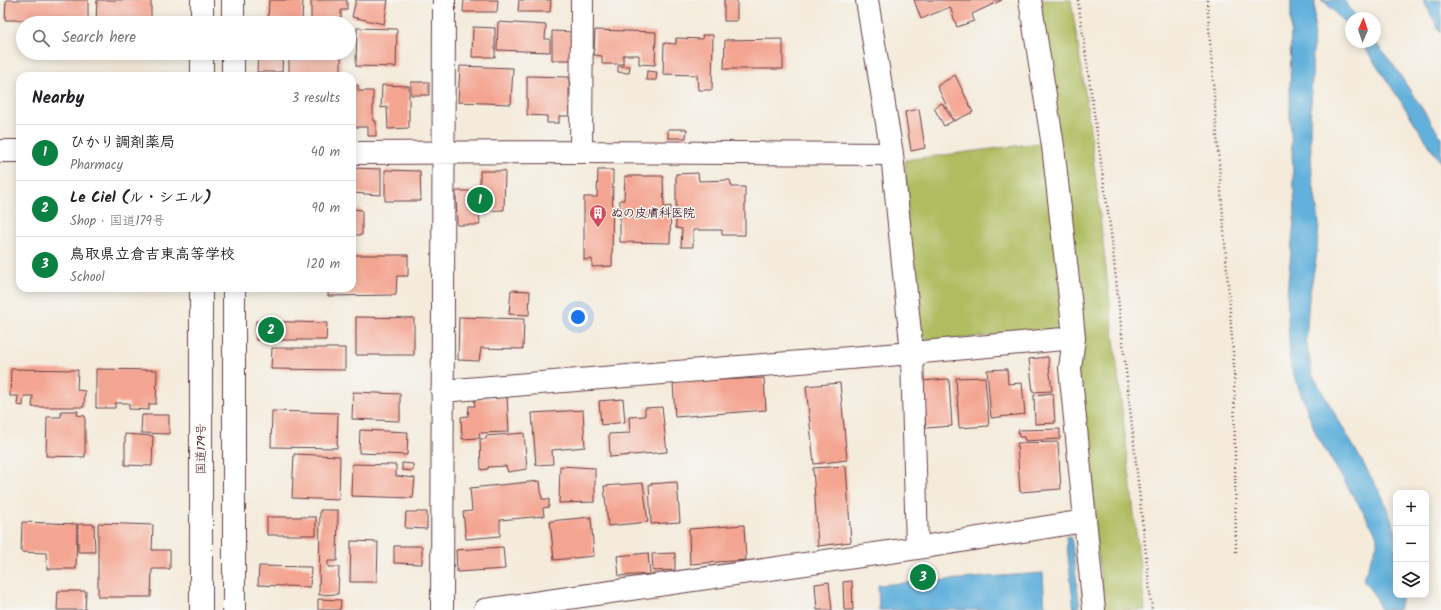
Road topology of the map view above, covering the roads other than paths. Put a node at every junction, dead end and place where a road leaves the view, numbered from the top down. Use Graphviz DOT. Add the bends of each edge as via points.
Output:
graph roads {
  1 [pos="202,0"];
  2 [pos="233,0"];
  3 [pos="444,0"];
  4 [pos="582,0"];
  5 [pos="867,0"];
  6 [pos="1030,0"];
  7 [pos="202,16"];
  8 [pos="233,16"];
  9 [pos="202,60"];
  10 [pos="233,60"];
  11 [pos="202,72"];
  12 [pos="233,72"];
  13 [pos="0,151"];
  14 [pos="16,151"];
  15 [pos="581,152"];
  16 [pos="356,153"];
  17 [pos="445,153"];
  18 [pos="892,154"];
  19 [pos="201,292"];
  20 [pos="234,292"];
  21 [pos="1074,338"];
  22 [pos="912,354"];
  23 [pos="442,390"];
  24 [pos="1084,521"];
  25 [pos="917,548"];
  26 [pos="201,610"];
  27 [pos="234,610"];
  28 [pos="442,610"];
  29 [pos="485,610"];
  30 [pos="1094,610"];
  1 -- 7 [label="main road"];
  2 -- 8 [label="main road"];
  3 -- 17 [label="main road"];
  4 -- 15 [label="main road"];
  5 -- 18 [label="main road"];
  6 -- 21 [label="main road" via="1053,146"];
  9 -- 11 [label="main road"];
  10 -- 12 [label="main road"];
  13 -- 14 [label="main road"];
  15 -- 17 [label="main road"];
  15 -- 18 [label="main road"];
  16 -- 17 [label="main road"];
  17 -- 23 [label="main road"];
  18 -- 22 [label="main road"];
  19 -- 26 [label="main road, 国道179号"];
  20 -- 27 [label="main road"];
  21 -- 22 [label="main road"];
  21 -- 24 [label="main road" via="1070,368"];
  22 -- 23 [label="main road"];
  22 -- 25 [label="main road"];
  23 -- 28 [label="main road"];
  24 -- 25 [label="main road"];
  24 -- 30 [label="main road"];
  25 -- 29 [label="main road"];
}
